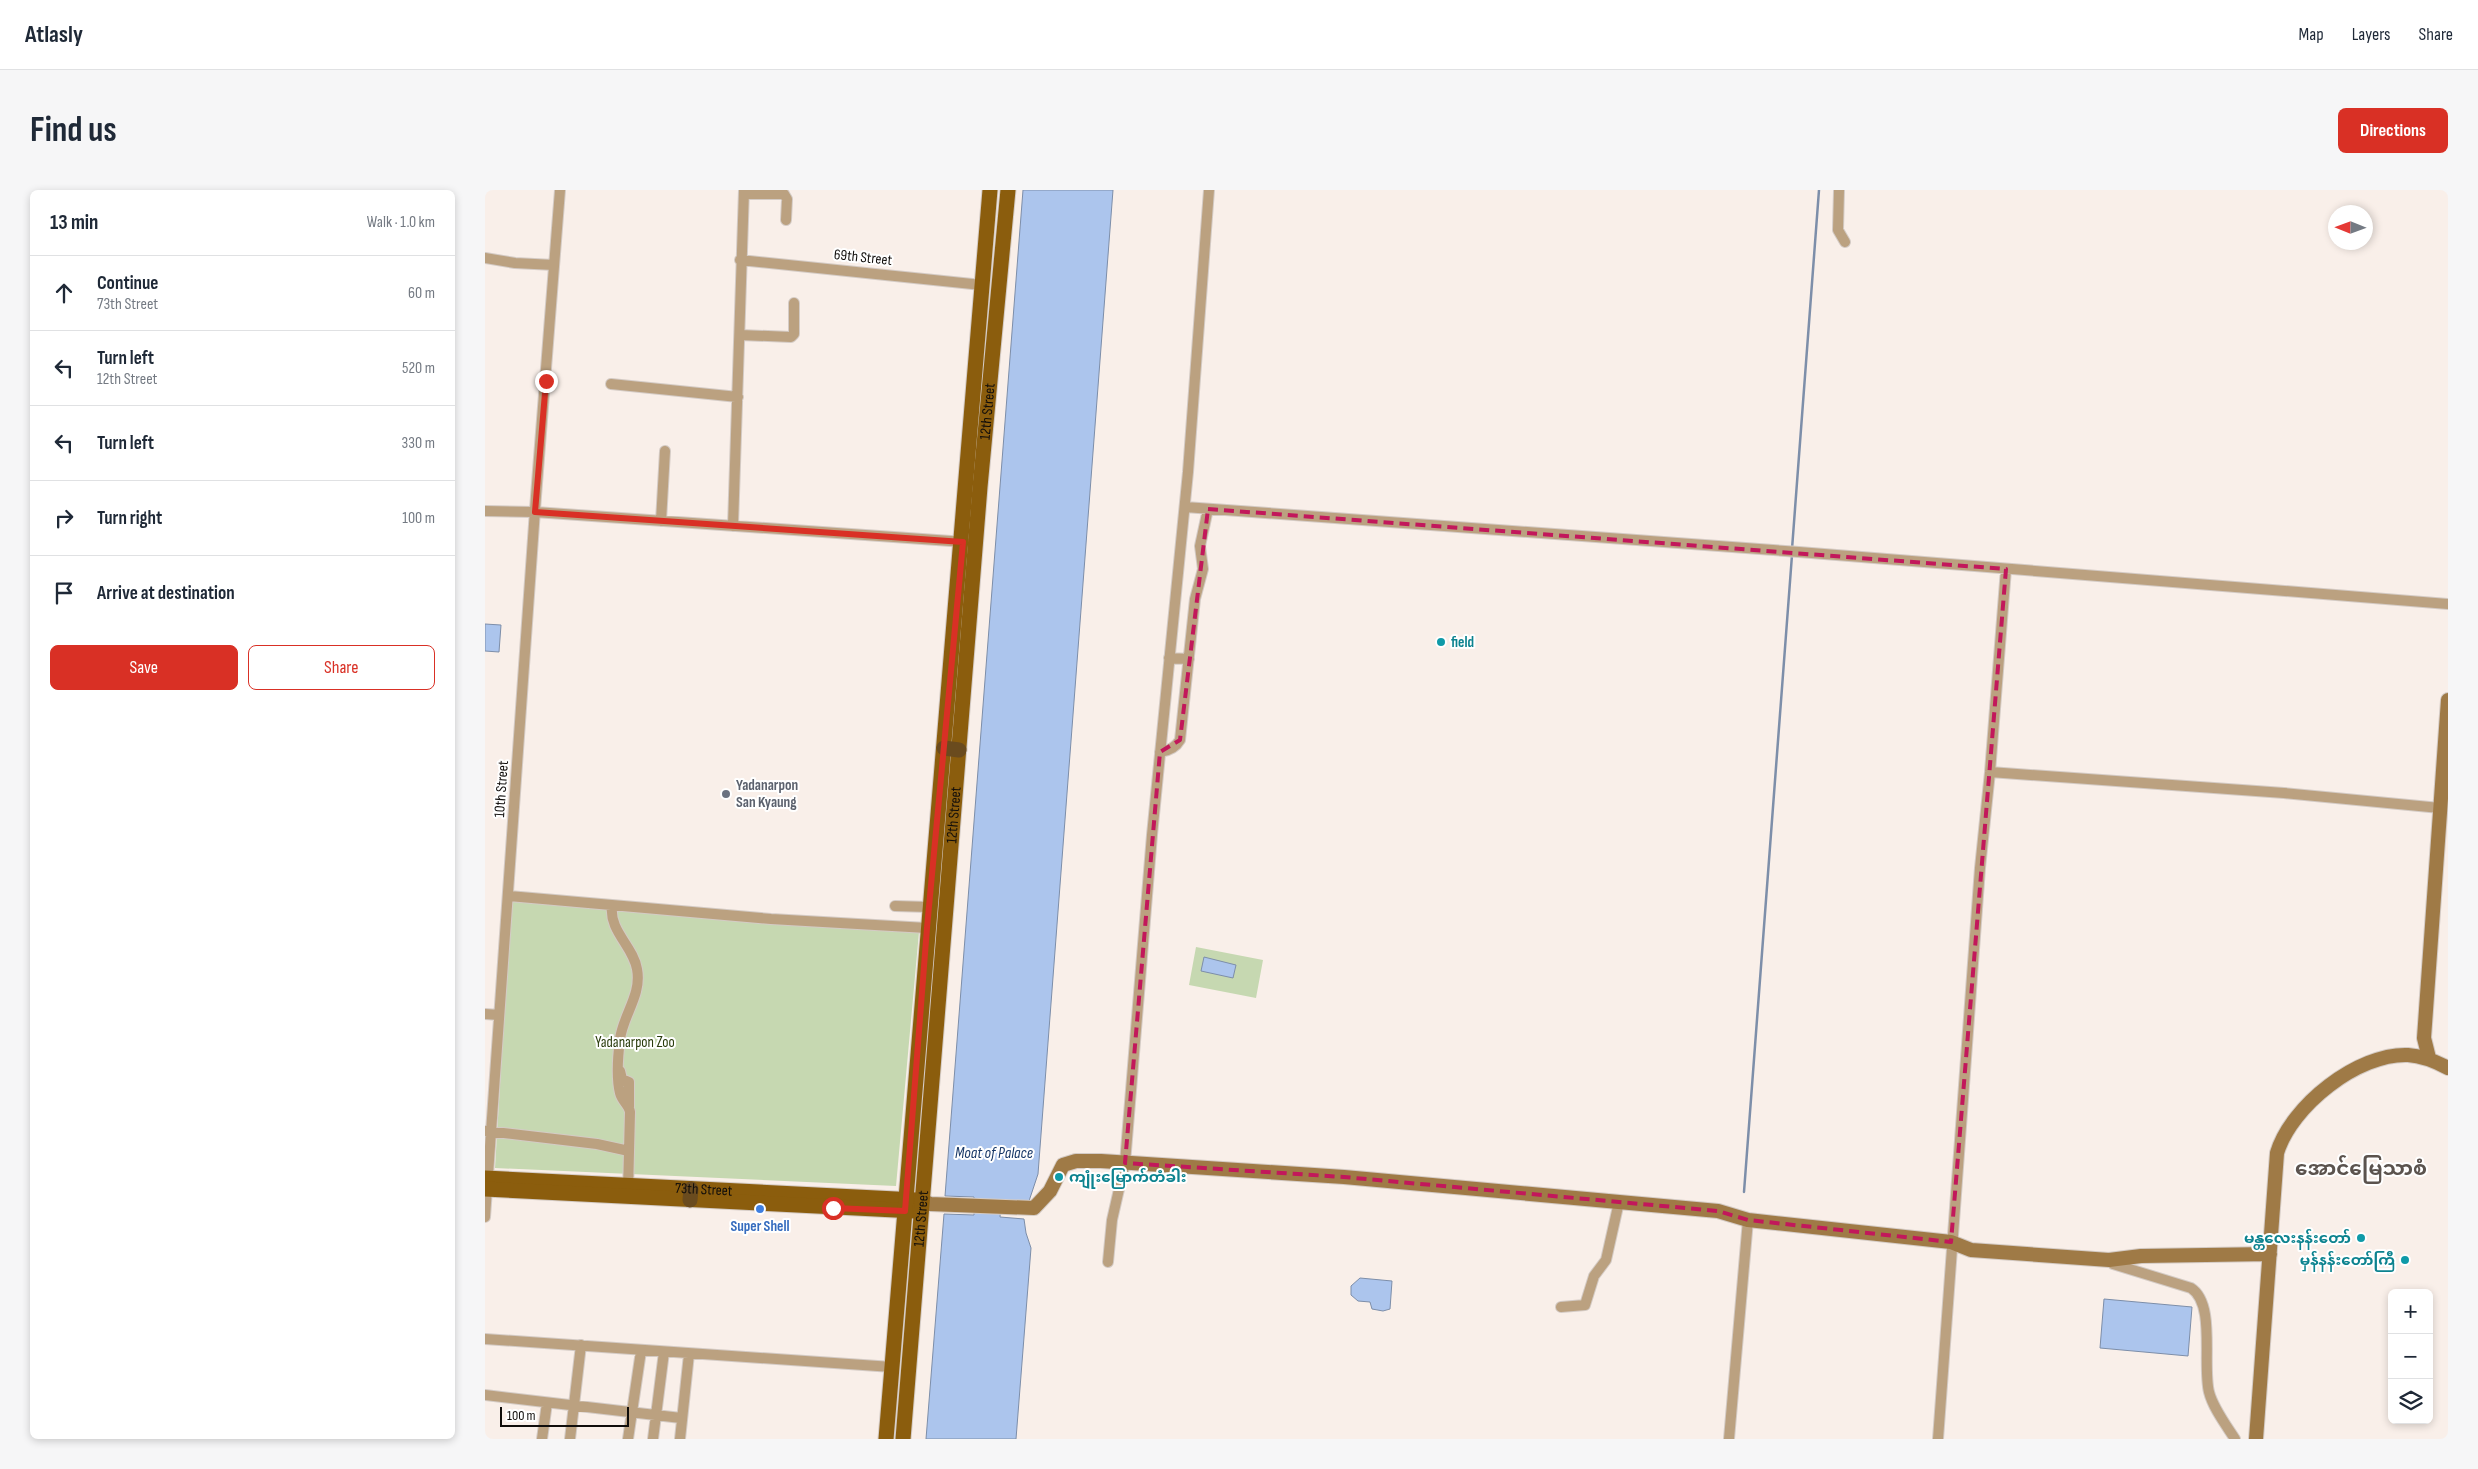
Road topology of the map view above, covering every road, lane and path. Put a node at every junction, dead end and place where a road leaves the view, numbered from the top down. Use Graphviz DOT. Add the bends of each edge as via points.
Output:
graph roads {
  1 [pos="560,190"];
  2 [pos="990,190"];
  3 [pos="1008,190"];
  4 [pos="1209,190"];
  5 [pos="1839,190"];
  6 [pos="744,192"];
  7 [pos="786,220"];
  8 [pos="1845,242"];
  9 [pos="485,258"];
  10 [pos="740,260"];
  11 [pos="555,265"];
  12 [pos="982,285"];
  13 [pos="794,303"];
  14 [pos="740,335"];
  15 [pos="611,384"];
  16 [pos="738,397"];
  17 [pos="665,451"];
  18 [pos="1185,507"];
  19 [pos="1208,509"];
  20 [pos="485,511"];
  21 [pos="535,512"];
  22 [pos="661,521"];
  23 [pos="733,526"];
  24 [pos="969,543"];
  25 [pos="2006,569"];
  26 [pos="2448,604"];
  27 [pos="1169,658"];
  28 [pos="1189,659"];
  29 [pos="2448,700"];
  30 [pos="951,749"];
  31 [pos="1160,752"];
  32 [pos="1990,772"];
  33 [pos="2444,808"];
  34 [pos="509,896"];
  35 [pos="612,906"];
  36 [pos="895,906"];
  37 [pos="929,907"];
  38 [pos="927,928"];
  39 [pos="485,1014"];
  40 [pos="499,1015"];
  41 [pos="2424,1038"];
  42 [pos="2408,1055"];
  43 [pos="2429,1058"];
  44 [pos="2448,1068"];
  45 [pos="488,1121"];
  46 [pos="488,1132"];
  47 [pos="629,1151"];
  48 [pos="1125,1162"];
  49 [pos="486,1183"];
  50 [pos="628,1190"];
  51 [pos="1619,1202"];
  52 [pos="906,1205"];
  53 [pos="929,1205"];
  54 [pos="485,1217"];
  55 [pos="1748,1220"];
  56 [pos="1951,1242"];
  57 [pos="2270,1254"];
  58 [pos="2109,1260"];
  59 [pos="1108,1262"];
  60 [pos="1561,1307"];
  61 [pos="485,1340"];
  62 [pos="581,1345"];
  63 [pos="641,1351"];
  64 [pos="664,1352"];
  65 [pos="689,1354"];
  66 [pos="892,1367"];
  67 [pos="485,1395"];
  68 [pos="547,1403"];
  69 [pos="575,1407"];
  70 [pos="631,1414"];
  71 [pos="655,1417"];
  72 [pos="681,1418"];
  73 [pos="542,1439"];
  74 [pos="570,1439"];
  75 [pos="628,1439"];
  76 [pos="653,1439"];
  77 [pos="679,1439"];
  78 [pos="887,1439"];
  79 [pos="903,1439"];
  80 [pos="1729,1439"];
  81 [pos="1938,1439"];
  82 [pos="2235,1439"];
  83 [pos="2255,1439"];
  1 -- 11 [label="street, 10th Street"];
  2 -- 12 [label="main road, 12th Street"];
  3 -- 24 [label="main road, 12th Street"];
  4 -- 18 [label="street"];
  5 -- 8 [label="street" via="1838,230"];
  6 -- 7 [label="street" via="784,194 787,199"];
  6 -- 10 [label="street"];
  9 -- 11 [label="street"];
  10 -- 12 [label="street, 69th Street"];
  10 -- 14 [label="street"];
  11 -- 21 [label="street, 10th Street"];
  12 -- 24 [label="main road, 12th Street"];
  13 -- 14 [label="street" via="794,334 791,337"];
  14 -- 16 [label="street"];
  15 -- 16 [label="street"];
  16 -- 23 [label="street"];
  17 -- 22 [label="street"];
  18 -- 19 [label="street"];
  18 -- 27 [label="street"];
  19 -- 25 [label="street"];
  19 -- 28 [label="street" via="1200,546 1203,570 1195,599"];
  20 -- 21 [label="street"];
  21 -- 22 [label="street"];
  21 -- 34 [label="street, 10th Street"];
  22 -- 23 [label="street"];
  23 -- 24 [label="street"];
  24 -- 30 [label="main road, 12th Street"];
  25 -- 26 [label="street"];
  25 -- 32 [label="street"];
  27 -- 28 [label="street"];
  27 -- 31 [label="street"];
  28 -- 31 [label="street" via="1180,740 1175,746"];
  29 -- 33 [label="street"];
  30 -- 37 [label="main road, 12th Street"];
  30 -- 53 [label="main road, 12th Street"];
  31 -- 48 [label="street"];
  32 -- 33 [label="street"];
  32 -- 56 [label="street"];
  33 -- 41 [label="street"];
  34 -- 35 [label="street"];
  34 -- 40 [label="street, 10th Street"];
  35 -- 38 [label="street" via="771,920"];
  35 -- 47 [label="street" via="616,928 634,959 638,978 635,996 621,1032 618,1065 621,1099 629,1107"];
  36 -- 37 [label="street"];
  37 -- 38 [label="main road, 12th Street"];
  38 -- 52 [label="main road, 12th Street"];
  39 -- 40 [label="street"];
  40 -- 45 [label="street, 10th Street"];
  41 -- 42 [label="street"];
  41 -- 43 [label="street"];
  42 -- 43 [label="street"];
  42 -- 57 [label="street" via="2374,1061 2345,1076 2314,1097 2288,1128 2277,1153"];
  43 -- 44 [label="street"];
  45 -- 46 [label="street, 10th Street"];
  46 -- 47 [label="street"];
  46 -- 49 [label="street, 10th Street"];
  47 -- 50 [label="street"];
  48 -- 51 [label="street" via="1344,1177"];
  48 -- 53 [label="street" via="1066,1163 1045,1198 1031,1208"];
  48 -- 59 [label="street" via="1112,1220"];
  49 -- 50 [label="main road, 73th Street"];
  49 -- 54 [label="street, 10th Street"];
  50 -- 52 [label="main road, 73th Street"];
  51 -- 55 [label="street" via="1719,1211"];
  51 -- 60 [label="street" via="1606,1260 1594,1276 1585,1305"];
  52 -- 53 [label="main road, 73th Street"];
  52 -- 66 [label="main road, 12th Street"];
  53 -- 79 [label="main road, 12th Street"];
  55 -- 56 [label="street"];
  55 -- 80 [label="street"];
  56 -- 58 [label="street" via="1971,1250"];
  56 -- 81 [label="street"];
  57 -- 58 [label="street" via="2141,1256"];
  57 -- 83 [label="street"];
  58 -- 82 [label="street" via="2191,1288 2199,1294 2205,1312 2209,1393"];
  61 -- 62 [label="street"];
  62 -- 63 [label="street"];
  62 -- 69 [label="street"];
  63 -- 64 [label="street"];
  63 -- 70 [label="street"];
  64 -- 65 [label="street"];
  64 -- 71 [label="street"];
  65 -- 66 [label="street"];
  65 -- 72 [label="street"];
  66 -- 78 [label="main road, 12th Street"];
  67 -- 68 [label="street"];
  68 -- 69 [label="street"];
  68 -- 73 [label="street"];
  69 -- 70 [label="street"];
  69 -- 74 [label="street"];
  70 -- 71 [label="street"];
  70 -- 75 [label="street"];
  71 -- 72 [label="street"];
  71 -- 76 [label="street"];
  72 -- 77 [label="street"];
}
